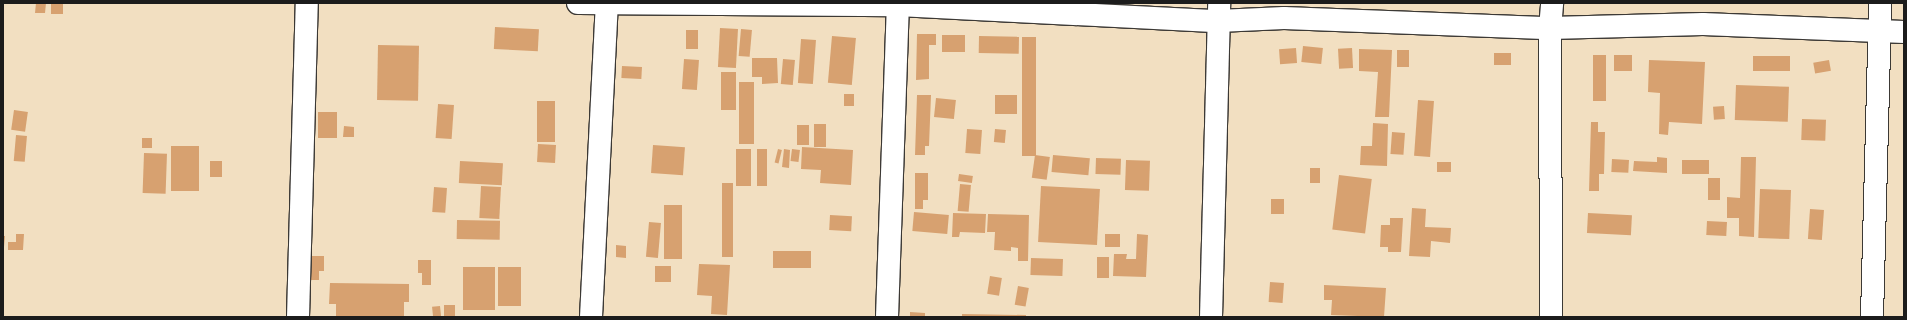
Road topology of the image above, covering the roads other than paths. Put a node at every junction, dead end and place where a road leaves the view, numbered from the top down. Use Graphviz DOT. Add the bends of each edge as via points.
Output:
graph roads {
  1 [pos="307,3"];
  2 [pos="578,3"];
  3 [pos="1552,3"];
  4 [pos="1880,3"];
  5 [pos="606,4"];
  6 [pos="898,4"];
  7 [pos="1218,12"];
  8 [pos="1550,28"];
  9 [pos="1880,31"];
  10 [pos="1904,32"];
  11 [pos="298,317"];
  12 [pos="591,317"];
  13 [pos="887,317"];
  14 [pos="1211,317"];
  15 [pos="1551,317"];
  16 [pos="1872,317"];
  1 -- 11 [label="street"];
  2 -- 5 [label="street"];
  3 -- 8 [label="street"];
  4 -- 9 [label="street"];
  5 -- 6 [label="street"];
  5 -- 12 [label="street"];
  6 -- 7 [label="street"];
  6 -- 13 [label="street"];
  7 -- 8 [label="street" via="1284,18"];
  7 -- 14 [label="street"];
  8 -- 9 [label="street" via="1703,24"];
  8 -- 15 [label="street"];
  9 -- 10 [label="street"];
  9 -- 16 [label="street"];
}
